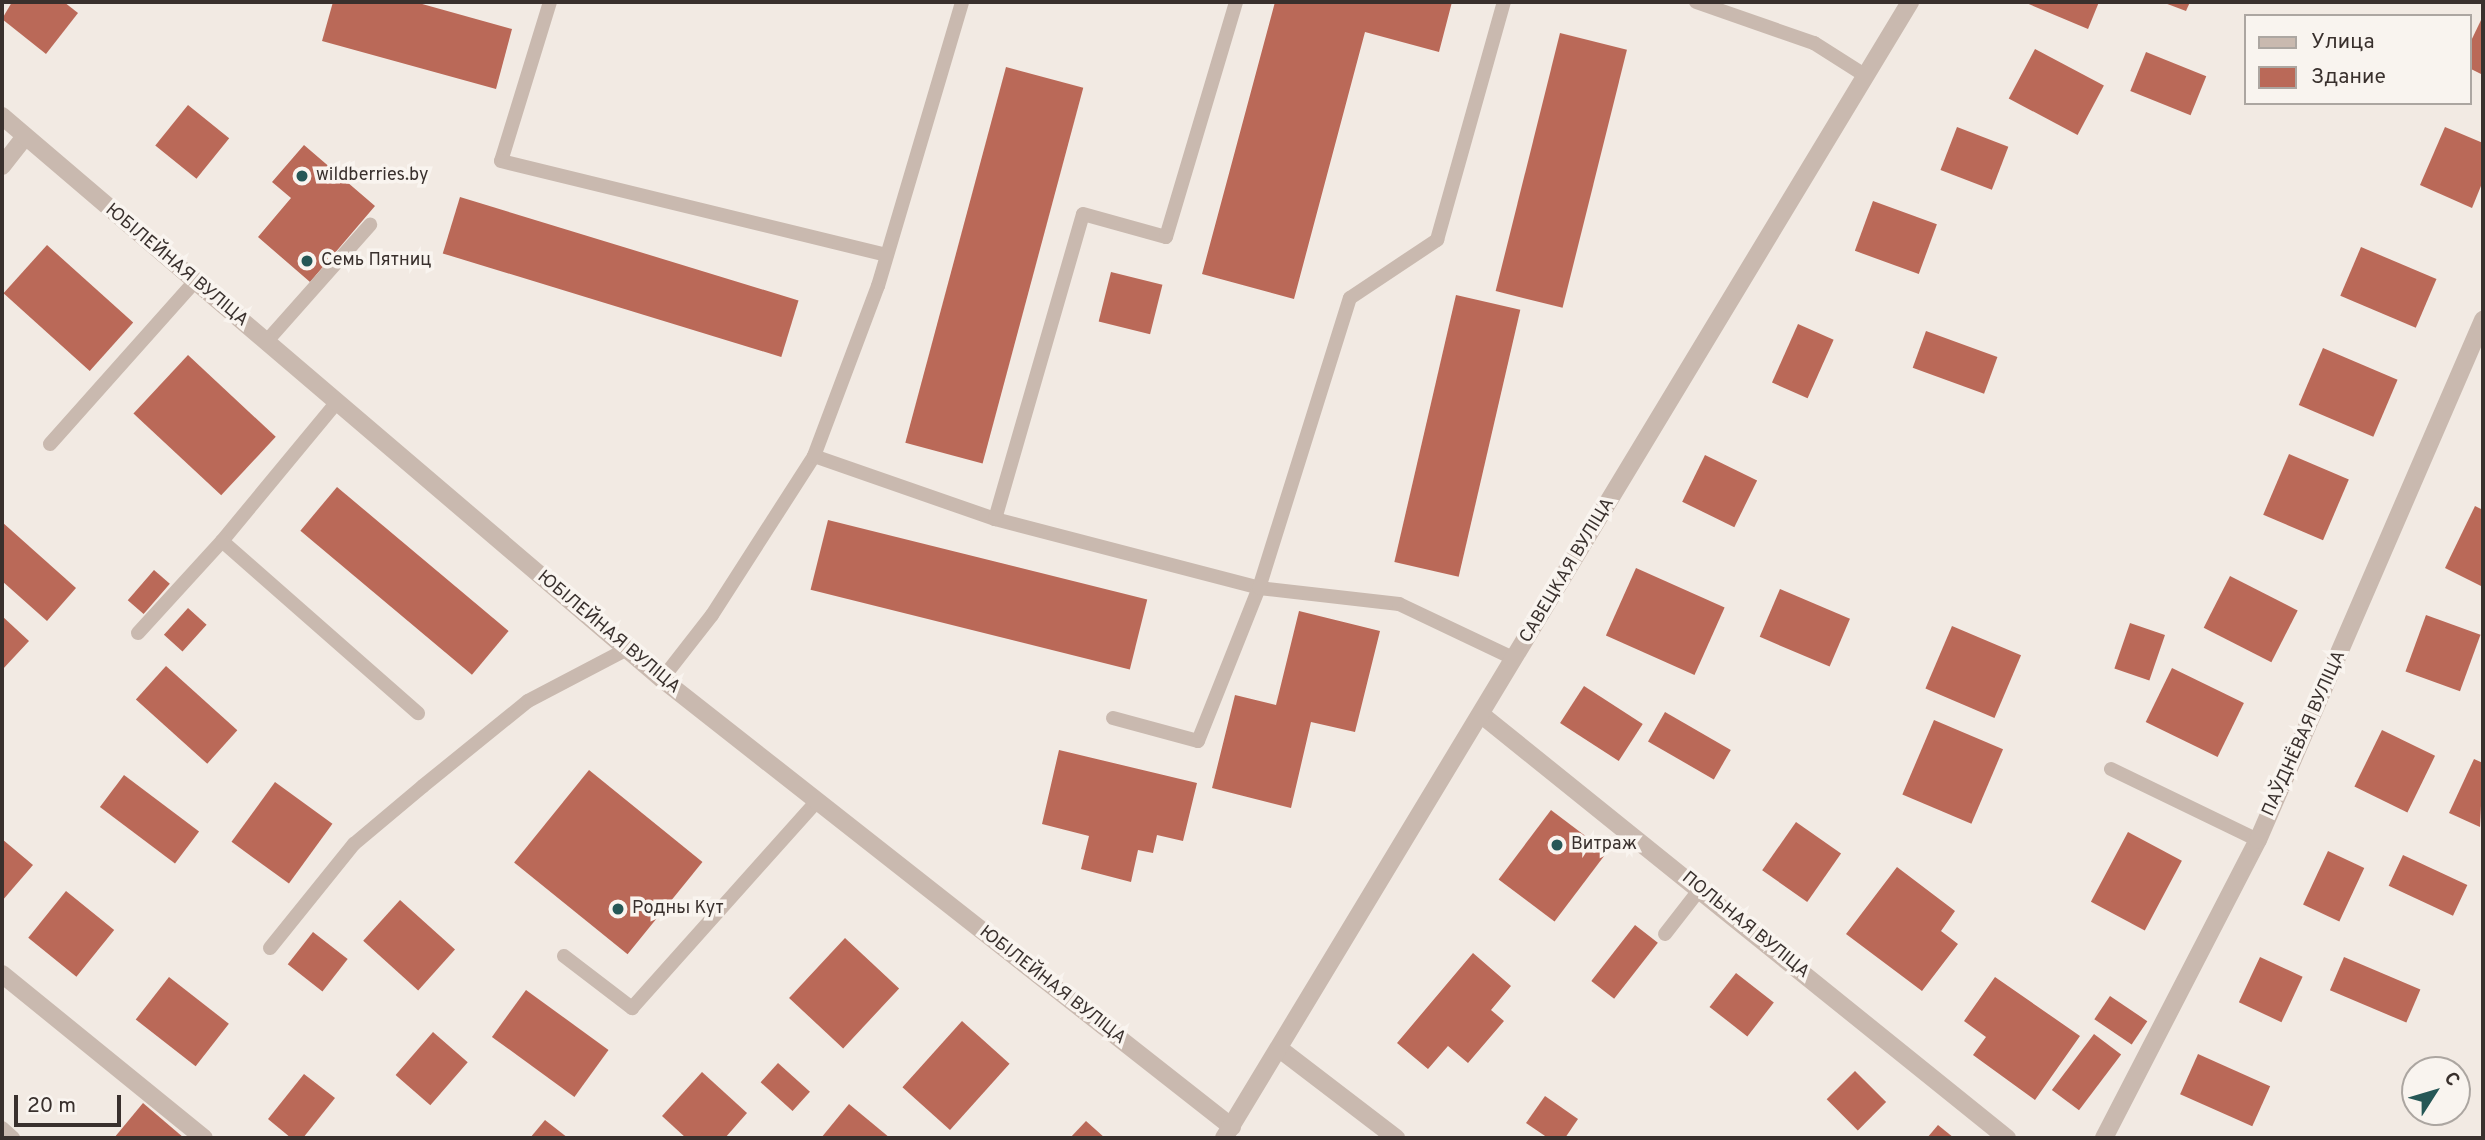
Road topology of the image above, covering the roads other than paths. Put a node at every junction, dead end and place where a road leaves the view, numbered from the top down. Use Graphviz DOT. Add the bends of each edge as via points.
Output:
graph roads {
  1 [pos="550,2"];
  2 [pos="962,2"];
  3 [pos="1236,2"];
  4 [pos="1504,2"];
  5 [pos="1696,2"];
  6 [pos="1910,2"];
  7 [pos="1866,76"];
  8 [pos="2,116"];
  9 [pos="25,137"];
  10 [pos="2,166"];
  11 [pos="370,225"];
  12 [pos="887,255"];
  13 [pos="195,281"];
  14 [pos="2483,320"];
  15 [pos="266,342"];
  16 [pos="337,402"];
  17 [pos="50,444"];
  18 [pos="814,456"];
  19 [pos="995,519"];
  20 [pos="222,541"];
  21 [pos="1259,588"];
  22 [pos="138,633"];
  23 [pos="627,649"];
  24 [pos="1515,659"];
  25 [pos="662,679"];
  26 [pos="418,713"];
  27 [pos="1483,716"];
  28 [pos="1113,718"];
  29 [pos="2111,769"];
  30 [pos="817,801"];
  31 [pos="2258,840"];
  32 [pos="1700,889"];
  33 [pos="1665,934"];
  34 [pos="270,948"];
  35 [pos="564,956"];
  36 [pos="2,974"];
  37 [pos="1281,1051"];
  38 [pos="2,1128"];
  39 [pos="1228,1133"];
  40 [pos="13,1138"];
  41 [pos="204,1138"];
  42 [pos="1396,1138"];
  43 [pos="2007,1138"];
  44 [pos="2104,1138"];
  1 -- 12 [label="lane" via="501,161"];
  2 -- 12 [label="lane"];
  3 -- 19 [label="lane" via="1166,237 1083,214"];
  4 -- 21 [label="lane" via="1437,240 1350,298"];
  5 -- 7 [label="lane" via="1814,43"];
  6 -- 7 [label="street, САВЕЦКАЯ ВУЛІЦА"];
  7 -- 24 [label="street, САВЕЦКАЯ ВУЛІЦА"];
  8 -- 9 [label="street, ЮБІЛЕЙНАЯ ВУЛІЦА"];
  9 -- 10 [label="street"];
  9 -- 13 [label="street, ЮБІЛЕЙНАЯ ВУЛІЦА"];
  11 -- 15 [label="lane"];
  12 -- 18 [label="lane"];
  13 -- 15 [label="street, ЮБІЛЕЙНАЯ ВУЛІЦА"];
  13 -- 17 [label="lane"];
  14 -- 31 [label="street, ПАЎДНЁВАЯ ВУЛІЦА"];
  15 -- 16 [label="street, ЮБІЛЕЙНАЯ ВУЛІЦА"];
  16 -- 20 [label="lane"];
  16 -- 23 [label="street, ЮБІЛЕЙНАЯ ВУЛІЦА"];
  18 -- 19 [label="lane"];
  18 -- 25 [label="lane" via="712,615"];
  19 -- 21 [label="lane"];
  20 -- 22 [label="lane"];
  20 -- 26 [label="lane"];
  21 -- 24 [label="lane" via="1399,604"];
  21 -- 28 [label="lane" via="1198,741"];
  23 -- 25 [label="street, ЮБІЛЕЙНАЯ ВУЛІЦА"];
  23 -- 34 [label="lane" via="528,701 423,786 354,844"];
  24 -- 27 [label="street, САВЕЦКАЯ ВУЛІЦА"];
  25 -- 30 [label="street, ЮБІЛЕЙНАЯ ВУЛІЦА"];
  27 -- 32 [label="street, ПОЛЬНАЯ ВУЛІЦА"];
  27 -- 37 [label="street, САВЕЦКАЯ ВУЛІЦА"];
  29 -- 31 [label="lane"];
  30 -- 35 [label="lane" via="632,1008"];
  30 -- 39 [label="street, ЮБІЛЕЙНАЯ ВУЛІЦА"];
  31 -- 44 [label="street, ПАЎДНЁВАЯ ВУЛІЦА"];
  32 -- 33 [label="lane"];
  32 -- 43 [label="street, ПОЛЬНАЯ ВУЛІЦА"];
  36 -- 41 [label="street"];
  37 -- 39 [label="street, САВЕЦКАЯ ВУЛІЦА"];
  37 -- 42 [label="street"];
  38 -- 40 [label="lane"];
}
